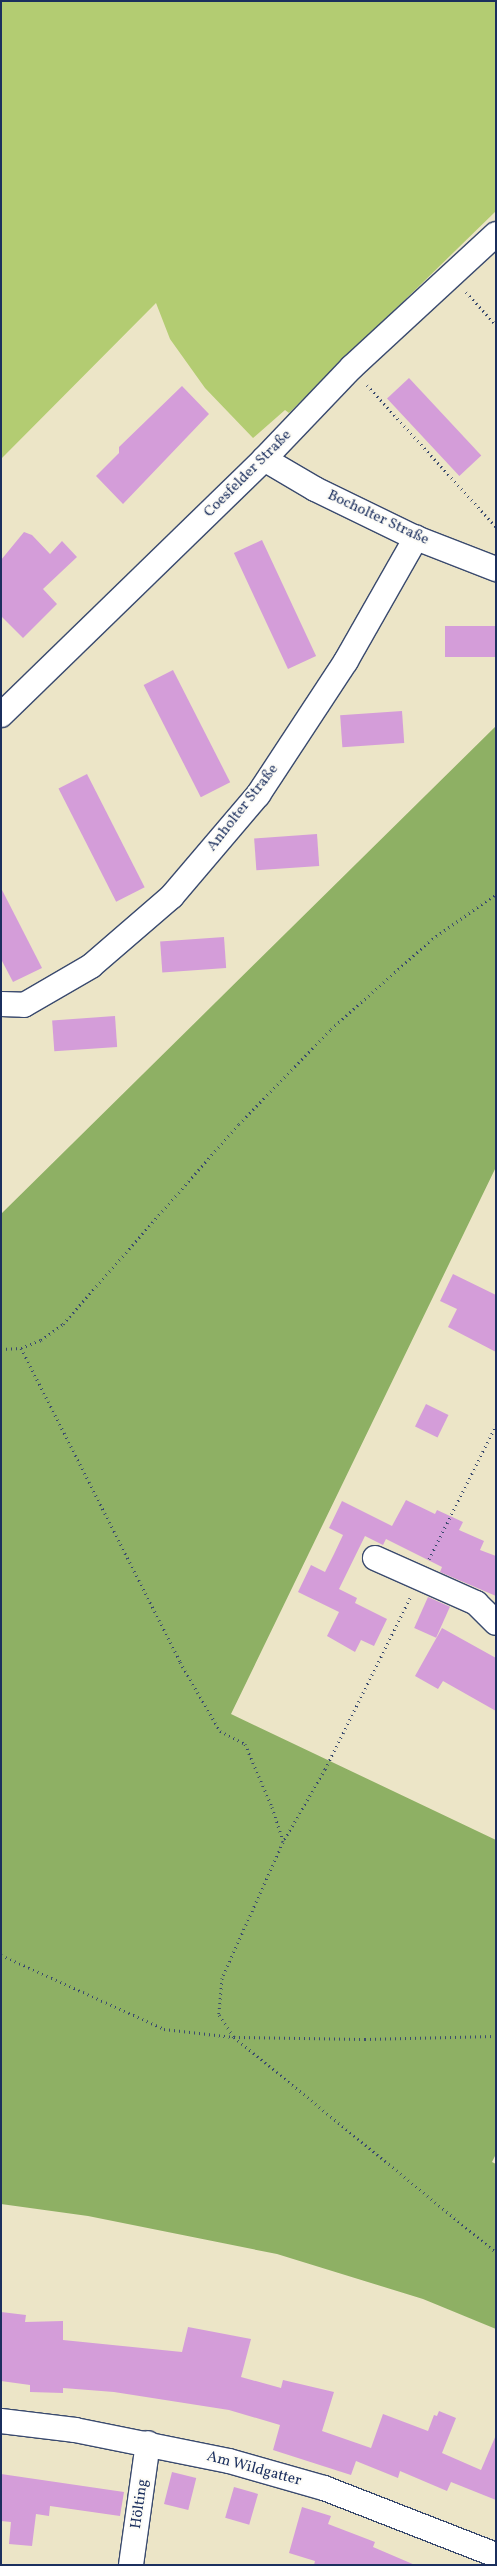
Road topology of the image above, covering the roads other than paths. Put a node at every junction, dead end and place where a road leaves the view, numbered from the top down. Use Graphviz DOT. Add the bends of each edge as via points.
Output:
graph roads {
  1 [pos="496,234"];
  2 [pos="264,460"];
  3 [pos="416,538"];
  4 [pos="496,569"];
  5 [pos="1,715"];
  6 [pos="1,1004"];
  7 [pos="375,1558"];
  8 [pos="496,1623"];
  9 [pos="1,2421"];
  10 [pos="148,2443"];
  11 [pos="496,2555"];
  12 [pos="131,2565"];
  1 -- 2 [label="street, Coesfelder Straße" via="352,367"];
  2 -- 3 [label="street, Bocholter Straße" via="315,489"];
  2 -- 5 [label="street, Coesfelder Straße"];
  3 -- 4 [label="street, Bocholter Straße"];
  3 -- 6 [label="street, Anholter Straße" via="346,661 258,795 172,896 91,966 24,1005"];
  7 -- 8 [label="street" via="476,1603"];
  9 -- 10 [label="street, Am Wildgatter"];
  10 -- 11 [label="street, Am Wildgatter" via="229,2461 324,2488"];
  10 -- 12 [label="street, Hölting"];
}
